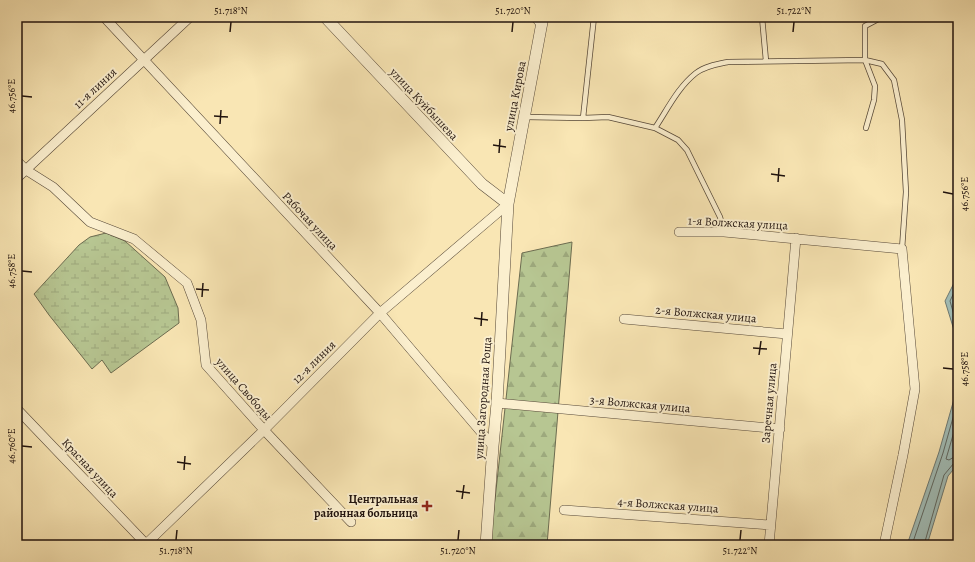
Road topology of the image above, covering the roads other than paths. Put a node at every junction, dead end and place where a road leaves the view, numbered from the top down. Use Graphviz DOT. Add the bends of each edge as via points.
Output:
graph roads {
  1 [pos="104,17"];
  2 [pos="190,17"];
  3 [pos="325,17"];
  4 [pos="594,17"];
  5 [pos="762,17"];
  6 [pos="882,17"];
  7 [pos="540,20"];
  8 [pos="144,60"];
  9 [pos="866,60"];
  10 [pos="766,61"];
  11 [pos="524,117"];
  12 [pos="584,118"];
  13 [pos="655,128"];
  14 [pos="866,128"];
  15 [pos="17,161"];
  16 [pos="26,170"];
  17 [pos="17,178"];
  18 [pos="508,204"];
  19 [pos="679,232"];
  20 [pos="724,232"];
  21 [pos="796,238"];
  22 [pos="902,249"];
  23 [pos="380,313"];
  24 [pos="624,319"];
  25 [pos="787,334"];
  26 [pos="497,403"];
  27 [pos="17,408"];
  28 [pos="264,430"];
  29 [pos="780,430"];
  30 [pos="493,446"];
  31 [pos="564,510"];
  32 [pos="352,522"];
  33 [pos="770,525"];
  34 [pos="146,545"];
  35 [pos="486,545"];
  36 [pos="769,545"];
  37 [pos="884,545"];
  1 -- 8 [label="street, Рабочая улица"];
  2 -- 8 [label="street, 11-я линия"];
  3 -- 18 [label="street, улица Куйбышева" via="482,184"];
  4 -- 12 [label="lane"];
  5 -- 10 [label="lane"];
  6 -- 9 [label="lane" via="864,26"];
  7 -- 11 [label="street, улица Кирова"];
  8 -- 16 [label="street, 11-я линия"];
  8 -- 23 [label="street, Рабочая улица"];
  9 -- 10 [label="lane"];
  9 -- 14 [label="lane" via="875,86"];
  9 -- 22 [label="lane" via="882,64 894,80 901,113 906,192"];
  10 -- 13 [label="lane" via="728,62 697,73 679,92"];
  11 -- 12 [label="lane"];
  11 -- 18 [label="street, улица Кирова"];
  12 -- 13 [label="lane" via="608,117"];
  13 -- 20 [label="lane" via="678,140 686,150 720,217"];
  15 -- 16 [label="street, улица Свободы"];
  16 -- 17 [label="street, 11-я линия"];
  16 -- 28 [label="street, улица Свободы" via="53,188 90,222 134,239 187,283 201,320 206,365"];
  18 -- 23 [label="street, 12-я линия"];
  18 -- 26 [label="street, улица Загородная Роща"];
  19 -- 20 [label="street, 1-я Волжская улица"];
  20 -- 21 [label="street, 1-я Волжская улица"];
  21 -- 22 [label="street, 1-я Волжская улица"];
  21 -- 25 [label="street, Заречная улица"];
  22 -- 37 [label="street" via="915,389"];
  23 -- 28 [label="street, 12-я линия"];
  23 -- 30 [label="street, Рабочая улица"];
  24 -- 25 [label="street, 2-я Волжская улица"];
  25 -- 29 [label="street, Заречная улица"];
  26 -- 29 [label="street, 3-я Волжская улица"];
  26 -- 30 [label="street, улица Загородная Роща"];
  27 -- 34 [label="street, Красная улица"];
  28 -- 32 [label="street, улица Свободы"];
  28 -- 34 [label="street, 12-я линия"];
  29 -- 33 [label="street, Заречная улица"];
  30 -- 35 [label="street, улица Загородная Роща"];
  31 -- 33 [label="street, 4-я Волжская улица"];
  33 -- 36 [label="street, Заречная улица"];
}
